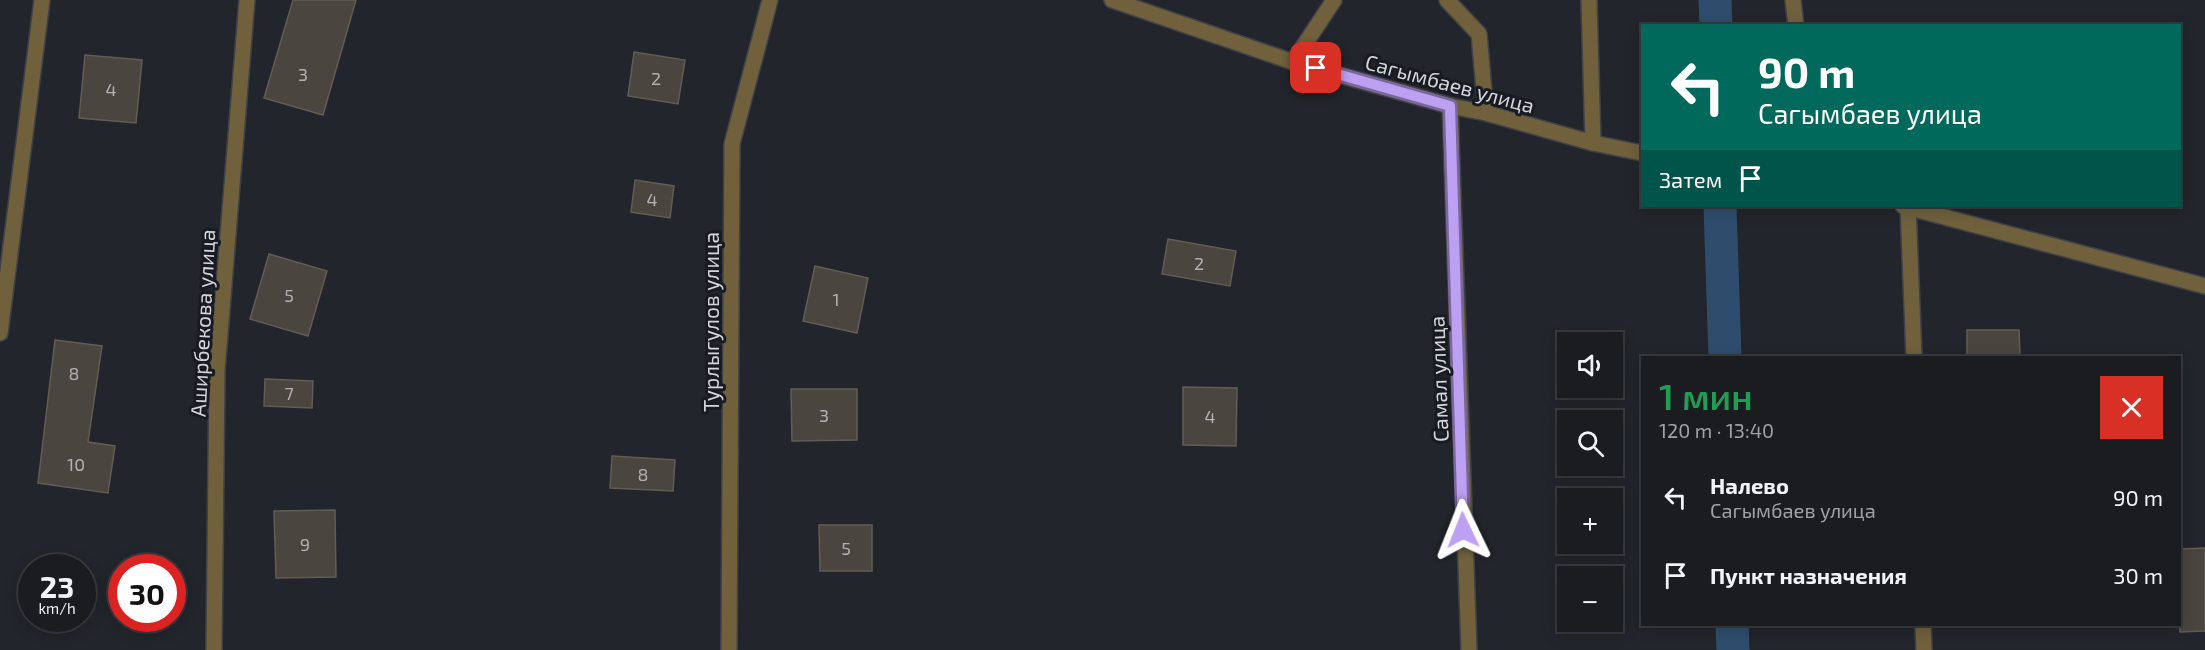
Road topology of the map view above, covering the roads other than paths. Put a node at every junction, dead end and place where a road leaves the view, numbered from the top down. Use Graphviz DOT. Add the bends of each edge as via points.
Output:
graph roads {
  1 [pos="42,0"];
  2 [pos="247,0"];
  3 [pos="770,0"];
  4 [pos="1112,0"];
  5 [pos="1334,0"];
  6 [pos="1447,0"];
  7 [pos="1589,0"];
  8 [pos="1793,0"];
  9 [pos="1796,24"];
  10 [pos="1293,62"];
  11 [pos="1450,106"];
  12 [pos="1486,113"];
  13 [pos="1593,143"];
  14 [pos="1641,153"];
  15 [pos="1907,207"];
  16 [pos="1911,207"];
  17 [pos="2205,286"];
  18 [pos="0,333"];
  19 [pos="1914,356"];
  20 [pos="1923,626"];
  21 [pos="214,650"];
  22 [pos="729,650"];
  23 [pos="1469,650"];
  24 [pos="1924,650"];
  1 -- 18 [label="street"];
  2 -- 21 [label="street, Аширбекова улица" via="217,371"];
  3 -- 22 [label="street, Турлыгулов улица" via="732,144"];
  4 -- 10 [label="street, Сагымбаев улица"];
  5 -- 10 [label="street"];
  6 -- 12 [label="street" via="1479,34"];
  7 -- 13 [label="street"];
  8 -- 9 [label="street"];
  10 -- 11 [label="street, Сагымбаев улица"];
  11 -- 12 [label="street, Сагымбаев улица"];
  11 -- 23 [label="street, Самал улица"];
  12 -- 13 [label="street, Сагымбаев улица"];
  13 -- 14 [label="street, Сагымбаев улица"];
  15 -- 19 [label="street"];
  16 -- 17 [label="street"];
  20 -- 24 [label="street"];
}
